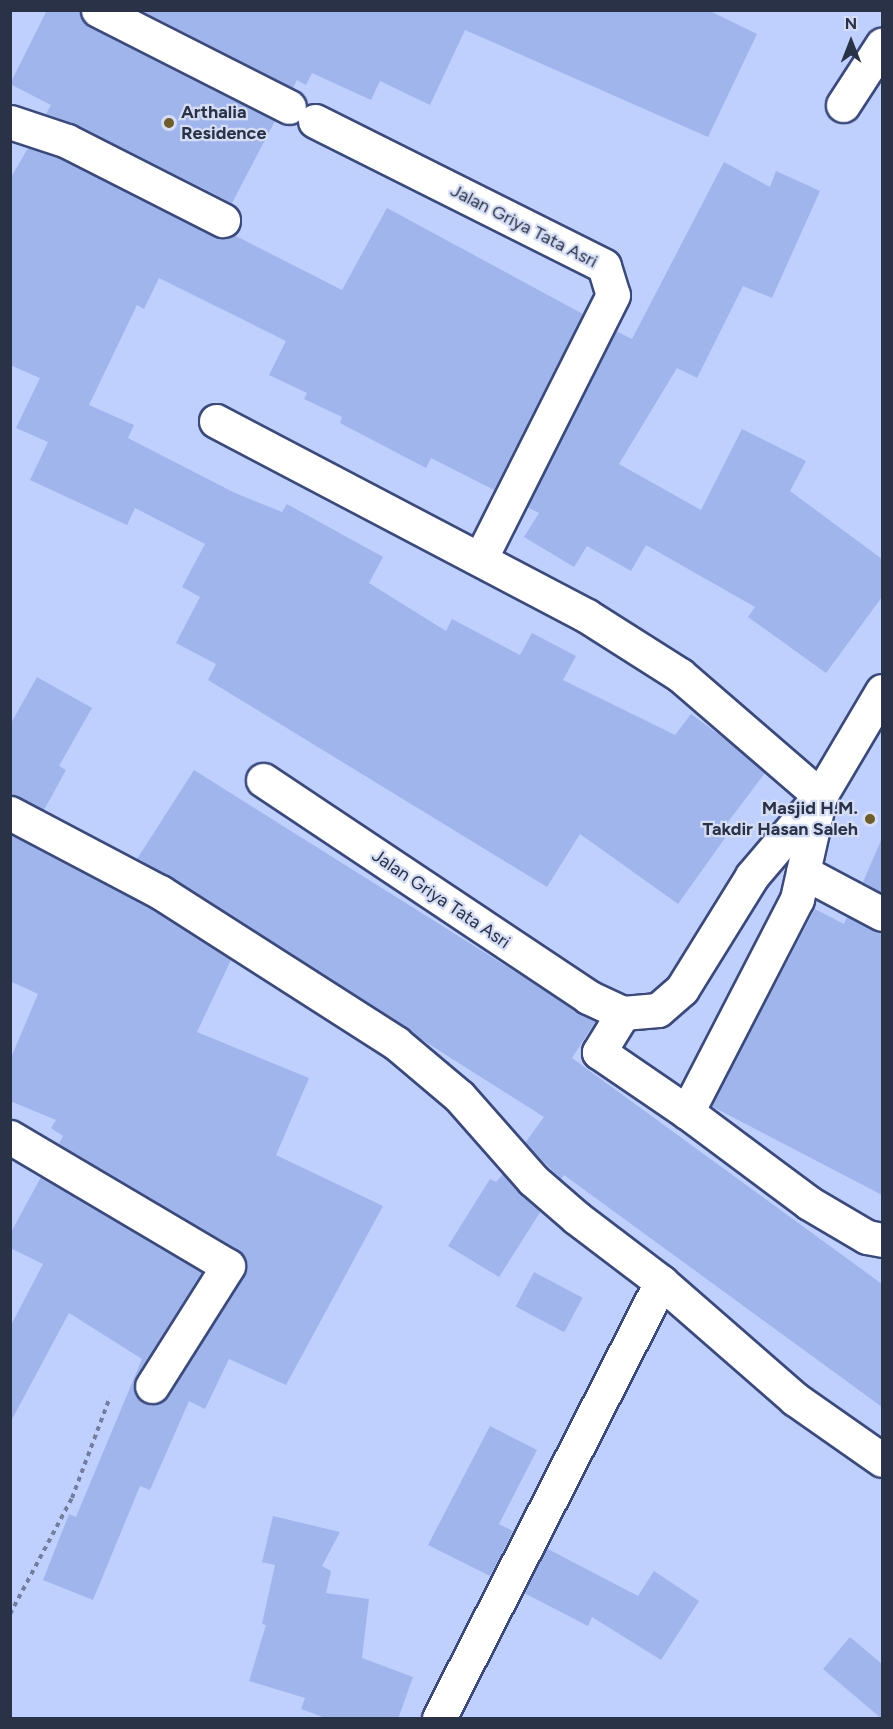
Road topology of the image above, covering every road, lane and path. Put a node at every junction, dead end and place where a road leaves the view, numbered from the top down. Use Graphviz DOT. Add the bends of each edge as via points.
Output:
graph roads {
  1 [pos="98,10"];
  2 [pos="882,45"];
  3 [pos="843,105"];
  4 [pos="10,122"];
  5 [pos="223,220"];
  6 [pos="216,421"];
  7 [pos="481,558"];
  8 [pos="882,691"];
  9 [pos="263,780"];
  10 [pos="820,796"];
  11 [pos="10,813"];
  12 [pos="803,872"];
  13 [pos="882,914"];
  14 [pos="623,1013"];
  15 [pos="687,1112"];
  16 [pos="10,1137"];
  17 [pos="882,1240"];
  18 [pos="661,1282"];
  19 [pos="152,1386"];
  20 [pos="114,1388"];
  21 [pos="882,1460"];
  22 [pos="10,1614"];
  23 [pos="439,1719"];
  1 -- 7 [label="street, Jalan Griya Tata Asri" via="604,266 613,295"];
  2 -- 3 [label="street"];
  4 -- 5 [label="street" via="67,141"];
  6 -- 7 [label="street"];
  7 -- 10 [label="street" via="680,675"];
  8 -- 10 [label="street, Jalan Griya Tata Asri"];
  9 -- 14 [label="street, Jalan Griya Tata Asri" via="588,997"];
  10 -- 12 [label="street, Jalan Griya Tata Asri"];
  10 -- 14 [label="street, Jalan Griya Tata Asri" via="752,876 682,989 658,1010"];
  11 -- 18 [label="street" via="160,892 396,1043 459,1096 533,1180"];
  12 -- 13 [label="street"];
  12 -- 15 [label="street, Jalan Griya Tata Asri" via="797,899"];
  14 -- 15 [label="street" via="599,1052"];
  15 -- 17 [label="street" via="809,1203 867,1237"];
  16 -- 19 [label="street" via="228,1266"];
  18 -- 21 [label="street" via="795,1399"];
  18 -- 23 [label="street"];
  20 -- 22 [label="path" via="72,1498"];
}
